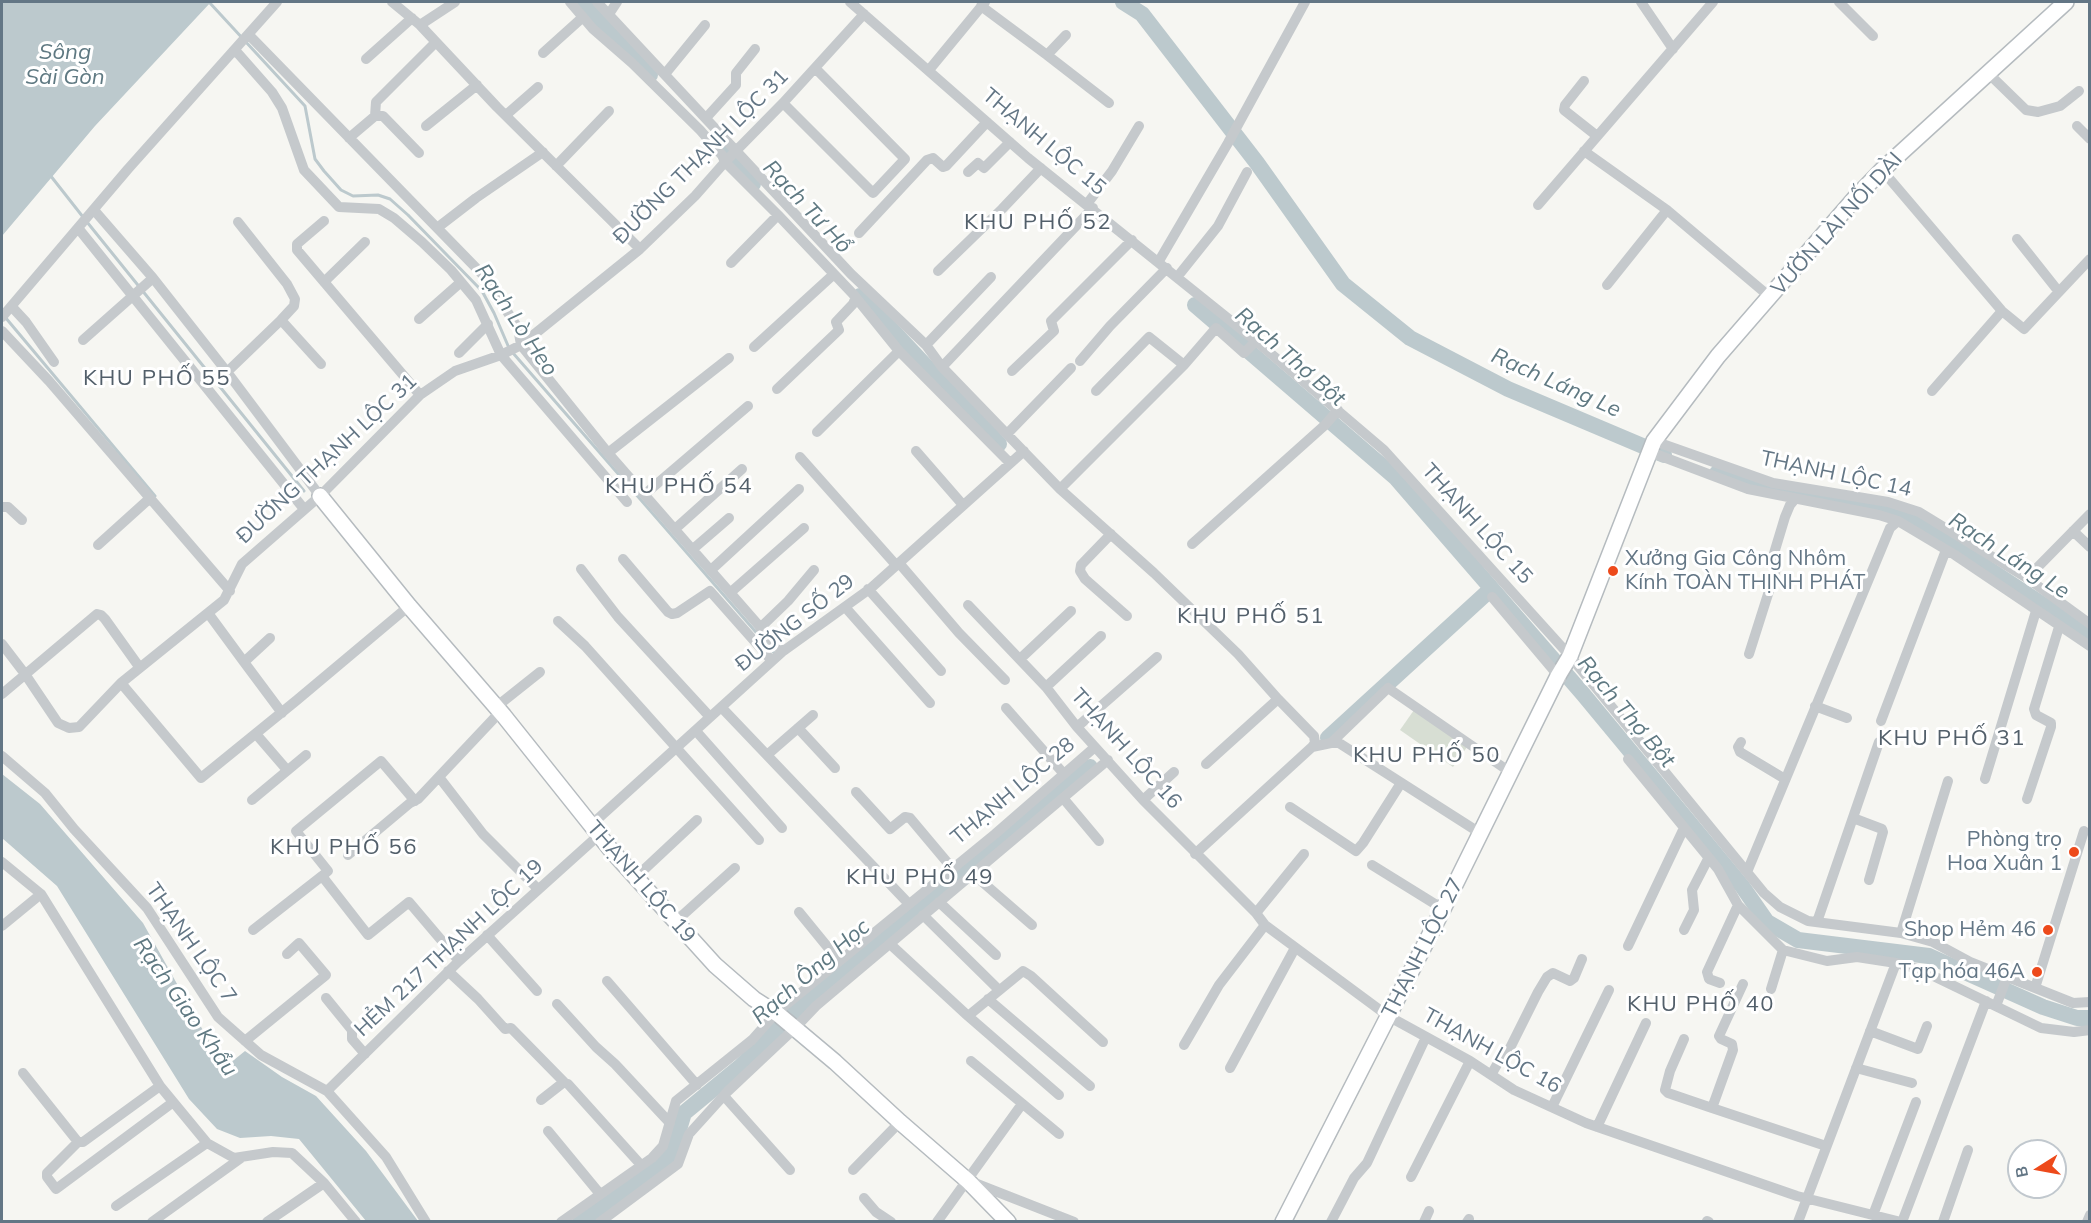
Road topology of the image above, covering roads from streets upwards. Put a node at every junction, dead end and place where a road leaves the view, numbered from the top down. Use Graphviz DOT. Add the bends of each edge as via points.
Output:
graph roads {
  1 [pos="277,2"];
  2 [pos="392,2"];
  3 [pos="455,2"];
  4 [pos="570,2"];
  5 [pos="597,2"];
  6 [pos="617,2"];
  7 [pos="850,2"];
  8 [pos="1305,2"];
  9 [pos="1641,2"];
  10 [pos="1713,2"];
  11 [pos="1839,2"];
  12 [pos="2066,2"];
  13 [pos="983,4"];
  14 [pos="609,14"];
  15 [pos="864,14"];
  16 [pos="583,16"];
  17 [pos="416,22"];
  18 [pos="705,25"];
  19 [pos="249,35"];
  20 [pos="1066,35"];
  21 [pos="1873,36"];
  22 [pos="436,42"];
  23 [pos="238,47"];
  24 [pos="755,49"];
  25 [pos="1673,49"];
  26 [pos="543,53"];
  27 [pos="1047,55"];
  28 [pos="366,59"];
  29 [pos="815,68"];
  30 [pos="928,70"];
  31 [pos="1988,73"];
  32 [pos="665,74"];
  33 [pos="1584,81"];
  34 [pos="477,85"];
  35 [pos="538,87"];
  36 [pos="2079,91"];
  37 [pos="783,104"];
  38 [pos="1108,104"];
  39 [pos="609,111"];
  40 [pos="375,116"];
  41 [pos="506,116"];
  42 [pos="706,118"];
  43 [pos="987,122"];
  44 [pos="426,126"];
  45 [pos="1139,126"];
  46 [pos="2077,126"];
  47 [pos="1597,136"];
  48 [pos="349,138"];
  49 [pos="2090,139"];
  50 [pos="1010,142"];
  51 [pos="1584,151"];
  52 [pos="543,152"];
  53 [pos="419,153"];
  54 [pos="731,156"];
  55 [pos="556,166"];
  56 [pos="1041,168"];
  57 [pos="1882,170"];
  58 [pos="968,172"];
  59 [pos="1247,172"];
  60 [pos="1538,205"];
  61 [pos="1090,206"];
  62 [pos="1667,210"];
  63 [pos="92,212"];
  64 [pos="778,215"];
  65 [pos="324,221"];
  66 [pos="238,222"];
  67 [pos="80,226"];
  68 [pos="437,228"];
  69 [pos="859,234"];
  70 [pos="2017,239"];
  71 [pos="1132,240"];
  72 [pos="365,242"];
  73 [pos="640,249"];
  74 [pos="2090,259"];
  75 [pos="731,263"];
  76 [pos="1163,264"];
  77 [pos="938,271"];
  78 [pos="834,274"];
  79 [pos="1178,276"];
  80 [pos="991,277"];
  81 [pos="149,281"];
  82 [pos="324,282"];
  83 [pos="461,282"];
  84 [pos="1607,285"];
  85 [pos="2059,292"];
  86 [pos="135,294"];
  87 [pos="1770,297"];
  88 [pos="855,299"];
  89 [pos="7,311"];
  90 [pos="2002,311"];
  91 [pos="419,319"];
  92 [pos="281,320"];
  93 [pos="488,324"];
  94 [pos="2,331"];
  95 [pos="83,340"];
  96 [pos="926,345"];
  97 [pos="518,346"];
  98 [pos="754,347"];
  99 [pos="1251,347"];
  100 [pos="899,351"];
  101 [pos="459,352"];
  102 [pos="503,354"];
  103 [pos="729,358"];
  104 [pos="54,362"];
  105 [pos="321,364"];
  106 [pos="1184,365"];
  107 [pos="942,367"];
  108 [pos="1012,370"];
  109 [pos="227,372"];
  110 [pos="777,389"];
  111 [pos="1096,391"];
  112 [pos="1932,391"];
  113 [pos="420,395"];
  114 [pos="748,406"];
  115 [pos="1336,412"];
  116 [pos="816,432"];
  117 [pos="1007,434"];
  118 [pos="1651,449"];
  119 [pos="915,451"];
  120 [pos="1024,451"];
  121 [pos="608,453"];
  122 [pos="800,457"];
  123 [pos="1010,463"];
  124 [pos="742,469"];
  125 [pos="799,489"];
  126 [pos="1060,489"];
  127 [pos="645,494"];
  128 [pos="320,496"];
  129 [pos="149,499"];
  130 [pos="1795,499"];
  131 [pos="627,502"];
  132 [pos="963,505"];
  133 [pos="2,507"];
  134 [pos="304,509"];
  135 [pos="2090,514"];
  136 [pos="729,518"];
  137 [pos="22,520"];
  138 [pos="1898,521"];
  139 [pos="804,528"];
  140 [pos="675,529"];
  141 [pos="2073,531"];
  142 [pos="1111,534"];
  143 [pos="1965,541"];
  144 [pos="1192,544"];
  145 [pos="98,545"];
  146 [pos="2090,547"];
  147 [pos="693,549"];
  148 [pos="1951,552"];
  149 [pos="623,559"];
  150 [pos="897,564"];
  151 [pos="581,569"];
  152 [pos="711,570"];
  153 [pos="814,570"];
  154 [pos="2026,578"];
  155 [pos="868,589"];
  156 [pos="230,591"];
  157 [pos="731,592"];
  158 [pos="1492,597"];
  159 [pos="968,605"];
  160 [pos="409,606"];
  161 [pos="845,607"];
  162 [pos="1071,611"];
  163 [pos="2036,611"];
  164 [pos="208,613"];
  165 [pos="1127,616"];
  166 [pos="558,621"];
  167 [pos="2090,624"];
  168 [pos="2059,627"];
  169 [pos="760,628"];
  170 [pos="1101,636"];
  171 [pos="270,638"];
  172 [pos="2,644"];
  173 [pos="2090,646"];
  174 [pos="782,652"];
  175 [pos="1749,654"];
  176 [pos="1157,657"];
  177 [pos="1020,658"];
  178 [pos="772,661"];
  179 [pos="244,662"];
  180 [pos="140,668"];
  181 [pos="1563,669"];
  182 [pos="942,671"];
  183 [pos="540,672"];
  184 [pos="25,674"];
  185 [pos="1005,680"];
  186 [pos="121,683"];
  187 [pos="1046,687"];
  188 [pos="2,694"];
  189 [pos="1278,699"];
  190 [pos="930,703"];
  191 [pos="1815,706"];
  192 [pos="722,708"];
  193 [pos="1006,708"];
  194 [pos="498,709"];
  195 [pos="282,713"];
  196 [pos="813,715"];
  197 [pos="710,717"];
  198 [pos="1847,718"];
  199 [pos="1881,721"];
  200 [pos="1077,727"];
  201 [pos="798,728"];
  202 [pos="696,731"];
  203 [pos="256,734"];
  204 [pos="1741,742"];
  205 [pos="1879,742"];
  206 [pos="1331,743"];
  207 [pos="1095,747"];
  208 [pos="1312,747"];
  209 [pos="677,748"];
  210 [pos="306,755"];
  211 [pos="767,755"];
  212 [pos="1650,755"];
  213 [pos="2,756"];
  214 [pos="1628,759"];
  215 [pos="1108,760"];
  216 [pos="1206,764"];
  217 [pos="835,768"];
  218 [pos="1635,769"];
  219 [pos="288,770"];
  220 [pos="1174,772"];
  221 [pos="1510,772"];
  222 [pos="1064,774"];
  223 [pos="439,777"];
  224 [pos="1785,779"];
  225 [pos="1985,779"];
  226 [pos="1948,781"];
  227 [pos="1401,783"];
  228 [pos="856,792"];
  229 [pos="1063,798"];
  230 [pos="1686,798"];
  231 [pos="2027,799"];
  232 [pos="252,800"];
  233 [pos="1143,800"];
  234 [pos="415,801"];
  235 [pos="1290,807"];
  236 [pos="1670,812"];
  237 [pos="1853,818"];
  238 [pos="697,820"];
  239 [pos="782,828"];
  240 [pos="1684,828"];
  241 [pos="595,830"];
  242 [pos="2084,831"];
  243 [pos="1480,833"];
  244 [pos="759,840"];
  245 [pos="1099,841"];
  246 [pos="1195,854"];
  247 [pos="1304,854"];
  248 [pos="348,855"];
  249 [pos="1708,859"];
  250 [pos="2,862"];
  251 [pos="1372,866"];
  252 [pos="735,868"];
  253 [pos="952,868"];
  254 [pos="1747,872"];
  255 [pos="972,873"];
  256 [pos="321,876"];
  257 [pos="635,878"];
  258 [pos="1869,880"];
  259 [pos="538,890"];
  260 [pos="41,894"];
  261 [pos="939,902"];
  262 [pos="909,904"];
  263 [pos="1738,905"];
  264 [pos="1443,909"];
  265 [pos="798,912"];
  266 [pos="1256,913"];
  267 [pos="923,915"];
  268 [pos="675,922"];
  269 [pos="1817,922"];
  270 [pos="1032,925"];
  271 [pos="1264,925"];
  272 [pos="2,926"];
  273 [pos="253,930"];
  274 [pos="1684,930"];
  275 [pos="1901,933"];
  276 [pos="487,935"];
  277 [pos="890,944"];
  278 [pos="1628,946"];
  279 [pos="1295,948"];
  280 [pos="1783,950"];
  281 [pos="287,954"];
  282 [pos="996,955"];
  283 [pos="1582,959"];
  284 [pos="459,961"];
  285 [pos="839,961"];
  286 [pos="1896,963"];
  287 [pos="448,972"];
  288 [pos="2007,978"];
  289 [pos="607,981"];
  290 [pos="1719,983"];
  291 [pos="1743,984"];
  292 [pos="2035,988"];
  293 [pos="1772,989"];
  294 [pos="999,990"];
  295 [pos="1609,990"];
  296 [pos="537,991"];
  297 [pos="326,998"];
  298 [pos="988,999"];
  299 [pos="2090,1002"];
  300 [pos="557,1004"];
  301 [pos="1991,1004"];
  302 [pos="777,1014"];
  303 [pos="968,1016"];
  304 [pos="1388,1016"];
  305 [pos="1646,1023"];
  306 [pos="1927,1026"];
  307 [pos="794,1027"];
  308 [pos="2090,1030"];
  309 [pos="1870,1031"];
  310 [pos="1426,1037"];
  311 [pos="1684,1039"];
  312 [pos="245,1041"];
  313 [pos="1103,1042"];
  314 [pos="1184,1045"];
  315 [pos="363,1052"];
  316 [pos="971,1061"];
  317 [pos="1470,1061"];
  318 [pos="1230,1068"];
  319 [pos="1856,1068"];
  320 [pos="23,1073"];
  321 [pos="1491,1075"];
  322 [pos="1912,1083"];
  323 [pos="568,1084"];
  324 [pos="697,1085"];
  325 [pos="160,1086"];
  326 [pos="1090,1086"];
  327 [pos="327,1091"];
  328 [pos="1059,1095"];
  329 [pos="724,1096"];
  330 [pos="541,1100"];
  331 [pos="1916,1102"];
  332 [pos="172,1103"];
  333 [pos="1022,1104"];
  334 [pos="1552,1107"];
  335 [pos="1712,1108"];
  336 [pos="900,1122"];
  337 [pos="670,1123"];
  338 [pos="1598,1127"];
  339 [pos="548,1131"];
  340 [pos="1059,1134"];
  341 [pos="78,1142"];
  342 [pos="207,1143"];
  343 [pos="1826,1146"];
  344 [pos="1968,1150"];
  345 [pos="241,1157"];
  346 [pos="641,1165"];
  347 [pos="790,1170"];
  348 [pos="853,1170"];
  349 [pos="1411,1177"];
  350 [pos="968,1181"];
  351 [pos="324,1183"];
  352 [pos="600,1194"];
  353 [pos="864,1198"];
  354 [pos="1806,1198"];
  355 [pos="116,1206"];
  356 [pos="1873,1215"];
  357 [pos="2090,1215"];
  358 [pos="152,1221"];
  359 [pos="267,1221"];
  360 [pos="356,1221"];
  361 [pos="426,1221"];
  362 [pos="561,1221"];
  363 [pos="600,1221"];
  364 [pos="891,1221"];
  365 [pos="938,1221"];
  366 [pos="1008,1221"];
  367 [pos="1074,1221"];
  368 [pos="1283,1221"];
  369 [pos="1330,1221"];
  370 [pos="1798,1221"];
  371 [pos="1902,1221"];
  372 [pos="1943,1221"];
  373 [pos="2087,1221"];
  1 -- 19 [label="street"];
  2 -- 17 [label="street"];
  3 -- 17 [label="street"];
  4 -- 16 [label="street"];
  5 -- 14 [label="street"];
  6 -- 14 [label="street"];
  7 -- 15 [label="street, THẠNH LỘC 15"];
  8 -- 76 [label="street"];
  9 -- 25 [label="street"];
  10 -- 25 [label="street"];
  11 -- 21 [label="street"];
  12 -- 31 [label="street, VƯỜN LÀI NỐI DÀI"];
  13 -- 27 [label="street"];
  13 -- 30 [label="street"];
  14 -- 32 [label="street"];
  15 -- 29 [label="street, ĐƯỜNG THẠNH LỘC 31"];
  15 -- 30 [label="street, THẠNH LỘC 15"];
  16 -- 26 [label="street"];
  16 -- 54 [label="street" via="722,155"];
  17 -- 22 [label="street"];
  17 -- 28 [label="street"];
  18 -- 32 [label="street"];
  19 -- 23 [label="street"];
  19 -- 48 [label="street"];
  20 -- 27 [label="street"];
  22 -- 34 [label="street"];
  22 -- 40 [label="street" via="376,102"];
  23 -- 63 [label="street"];
  23 -- 83 [label="street" via="282,108 304,170 335,203 339,207 379,209 422,242"];
  24 -- 42 [label="street" via="736,73 736,85"];
  25 -- 47 [label="street"];
  27 -- 38 [label="street"];
  29 -- 37 [label="street, ĐƯỜNG THẠNH LỘC 31"];
  29 -- 37 [label="street" via="905,159 873,193"];
  30 -- 43 [label="street, THẠNH LỘC 15"];
  31 -- 36 [label="street" via="2026,110 2038,112 2060,106"];
  31 -- 57 [label="street, VƯỜN LÀI NỐI DÀI"];
  32 -- 42 [label="street"];
  33 -- 47 [label="street" via="1564,110"];
  34 -- 41 [label="street"];
  34 -- 44 [label="street"];
  35 -- 41 [label="street"];
  37 -- 54 [label="street, ĐƯỜNG THẠNH LỘC 31"];
  39 -- 55 [label="street"];
  40 -- 48 [label="street"];
  40 -- 53 [label="street" via="383,116"];
  41 -- 52 [label="street"];
  42 -- 54 [label="street"];
  43 -- 50 [label="street, THẠNH LỘC 15"];
  43 -- 69 [label="street" via="946,166 933,158 927,160"];
  45 -- 61 [label="street"];
  46 -- 49 [label="street"];
  47 -- 51 [label="street"];
  48 -- 68 [label="street"];
  50 -- 56 [label="street, THẠNH LỘC 15"];
  50 -- 58 [label="street" via="984,168 978,163"];
  51 -- 60 [label="street"];
  51 -- 62 [label="street"];
  52 -- 55 [label="street"];
  52 -- 68 [label="street"];
  54 -- 64 [label="street"];
  54 -- 73 [label="street, ĐƯỜNG THẠNH LỘC 31"];
  54 -- 96 [label="street" via="759,176 851,274"];
  55 -- 73 [label="street"];
  56 -- 61 [label="street, THẠNH LỘC 15"];
  56 -- 77 [label="street"];
  57 -- 87 [label="street, VƯỜN LÀI NỐI DÀI"];
  57 -- 90 [label="street"];
  59 -- 79 [label="street" via="1218,226"];
  61 -- 71 [label="street, THẠNH LỘC 15"];
  61 -- 107 [label="street"];
  62 -- 84 [label="street"];
  62 -- 87 [label="street"];
  63 -- 67 [label="street"];
  63 -- 81 [label="street"];
  64 -- 75 [label="street"];
  64 -- 78 [label="street"];
  65 -- 82 [label="street" via="297,244 297,250"];
  66 -- 92 [label="street" via="295,299 294,306"];
  67 -- 86 [label="street"];
  67 -- 89 [label="street"];
  68 -- 97 [label="street" via="483,275 518,328"];
  70 -- 85 [label="street"];
  71 -- 76 [label="street, THẠNH LỘC 15"];
  71 -- 108 [label="street" via="1052,321 1054,331"];
  72 -- 82 [label="street"];
  73 -- 97 [label="street, ĐƯỜNG THẠNH LỘC 31"];
  74 -- 85 [label="street"];
  76 -- 79 [label="street, THẠNH LỘC 15"];
  76 -- 117 [label="street" via="1076,364"];
  78 -- 88 [label="street"];
  78 -- 98 [label="street"];
  79 -- 99 [label="street, THẠNH LỘC 15"];
  80 -- 96 [label="street"];
  81 -- 86 [label="street"];
  81 -- 109 [label="street"];
  82 -- 113 [label="street"];
  83 -- 91 [label="street"];
  83 -- 93 [label="street"];
  85 -- 90 [label="street" via="2024,329"];
  86 -- 95 [label="street"];
  86 -- 134 [label="street"];
  87 -- 118 [label="street, VƯỜN LÀI NỐI DÀI" via="1718,356"];
  88 -- 100 [label="street"];
  88 -- 110 [label="street" via="836,321 839,330"];
  89 -- 104 [label="street" via="26,322"];
  90 -- 112 [label="street"];
  92 -- 105 [label="street"];
  92 -- 109 [label="street"];
  93 -- 101 [label="street"];
  93 -- 102 [label="street"];
  94 -- 129 [label="street"];
  96 -- 107 [label="street"];
  97 -- 102 [label="street, ĐƯỜNG THẠNH LỘC 31"];
  97 -- 121 [label="street"];
  99 -- 106 [label="street" via="1216,328"];
  99 -- 115 [label="street, THẠNH LỘC 15"];
  100 -- 116 [label="street"];
  100 -- 123 [label="street"];
  102 -- 113 [label="street, ĐƯỜNG THẠNH LỘC 31" via="455,371"];
  102 -- 131 [label="street"];
  103 -- 121 [label="street"];
  106 -- 111 [label="street" via="1149,337"];
  106 -- 126 [label="street"];
  107 -- 117 [label="street"];
  109 -- 128 [label="street"];
  113 -- 128 [label="street, ĐƯỜNG THẠNH LỘC 31"];
  114 -- 127 [label="street"];
  115 -- 144 [label="street"];
  115 -- 181 [label="street, THẠNH LỘC 15" via="1384,450"];
  117 -- 120 [label="street"];
  118 -- 130 [label="street, THẠNH LỘC 14" via="1748,489"];
  118 -- 143 [label="street, THẠNH LỘC 14" via="1773,483 1888,502 1919,512"];
  118 -- 181 [label="street, VƯỜN LÀI NỐI DÀI"];
  119 -- 132 [label="street"];
  120 -- 123 [label="street, ĐƯỜNG SỐ 29"];
  120 -- 126 [label="street"];
  121 -- 127 [label="street"];
  122 -- 150 [label="street"];
  123 -- 132 [label="street, ĐƯỜNG SỐ 29"];
  124 -- 140 [label="street"];
  125 -- 152 [label="street"];
  126 -- 142 [label="street"];
  127 -- 140 [label="street"];
  128 -- 134 [label="street, ĐƯỜNG THẠNH LỘC 31"];
  128 -- 160 [label="street, THẠNH LỘC 19"];
  129 -- 145 [label="street"];
  129 -- 156 [label="street"];
  130 -- 138 [label="street, THẠNH LỘC 14"];
  130 -- 175 [label="street" via="1785,516 1772,560 1776,569"];
  132 -- 150 [label="street, ĐƯỜNG SỐ 29"];
  133 -- 137 [label="street" via="8,507"];
  134 -- 156 [label="street, ĐƯỜNG THẠNH LỘC 31" via="242,564"];
  135 -- 141 [label="street"];
  136 -- 147 [label="street"];
  138 -- 148 [label="street, THẠNH LỘC 14"];
  138 -- 191 [label="street, THẠNH LỘC 14" via="1890,528"];
  139 -- 157 [label="street"];
  140 -- 147 [label="street"];
  141 -- 146 [label="street"];
  141 -- 154 [label="street"];
  142 -- 165 [label="street" via="1080,571"];
  142 -- 189 [label="street" via="1238,654"];
  143 -- 148 [label="street"];
  143 -- 154 [label="street, THẠNH LỘC 14"];
  147 -- 152 [label="street"];
  148 -- 163 [label="street, THẠNH LỘC 14"];
  148 -- 199 [label="street"];
  149 -- 178 [label="street" via="672,614 710,591"];
  150 -- 155 [label="street, ĐƯỜNG SỐ 29"];
  150 -- 185 [label="street"];
  151 -- 197 [label="street" via="618,617"];
  152 -- 157 [label="street"];
  153 -- 169 [label="street"];
  154 -- 167 [label="street, THẠNH LỘC 14"];
  155 -- 161 [label="street, ĐƯỜNG SỐ 29"];
  155 -- 182 [label="street"];
  156 -- 164 [label="street, ĐƯỜNG THẠNH LỘC 31"];
  157 -- 169 [label="street"];
  158 -- 181 [label="street, THẠNH LỘC 15"];
  159 -- 177 [label="street, THẠNH LỘC 16"];
  160 -- 194 [label="street, THẠNH LỘC 19"];
  160 -- 195 [label="street"];
  161 -- 174 [label="street, ĐƯỜNG SỐ 29"];
  161 -- 190 [label="street"];
  162 -- 177 [label="street"];
  163 -- 168 [label="street, THẠNH LỘC 14"];
  163 -- 225 [label="street"];
  164 -- 179 [label="street"];
  164 -- 180 [label="street, ĐƯỜNG THẠNH LỘC 31"];
  166 -- 209 [label="street"];
  168 -- 173 [label="street, THẠNH LỘC 14"];
  168 -- 231 [label="street" via="2034,709 2051,727"];
  169 -- 174 [label="street"];
  170 -- 187 [label="street"];
  171 -- 179 [label="street"];
  172 -- 184 [label="street, ĐƯỜNG THẠNH LỘC 31"];
  174 -- 178 [label="street, ĐƯỜNG SỐ 29"];
  176 -- 200 [label="street"];
  177 -- 187 [label="street, THẠNH LỘC 16"];
  178 -- 192 [label="street, ĐƯỜNG SỐ 29"];
  179 -- 195 [label="street"];
  180 -- 184 [label="street" via="105,619 97,614"];
  180 -- 186 [label="street, ĐƯỜNG THẠNH LỘC 31"];
  181 -- 212 [label="street, THẠNH LỘC 15"];
  181 -- 221 [label="street, THẠNH LỘC 27"];
  183 -- 194 [label="street"];
  184 -- 186 [label="street, ĐƯỜNG THẠNH LỘC 31" via="58,723 69,728 79,726"];
  184 -- 188 [label="street"];
  186 -- 203 [label="street" via="201,778"];
  187 -- 200 [label="street, THẠNH LỘC 16"];
  189 -- 208 [label="street" via="1314,736"];
  189 -- 216 [label="street"];
  191 -- 198 [label="street"];
  191 -- 224 [label="street, THẠNH LỘC 14"];
  192 -- 197 [label="street, ĐƯỜNG SỐ 29"];
  192 -- 211 [label="street"];
  193 -- 222 [label="street"];
  194 -- 223 [label="street"];
  194 -- 241 [label="street, THẠNH LỘC 19"];
  195 -- 203 [label="street"];
  196 -- 201 [label="street"];
  197 -- 202 [label="street, ĐƯỜNG SỐ 29"];
  200 -- 207 [label="street, THẠNH LỘC 16"];
  201 -- 211 [label="street"];
  201 -- 217 [label="street"];
  202 -- 209 [label="street, ĐƯỜNG SỐ 29"];
  202 -- 239 [label="street"];
  203 -- 219 [label="street"];
  204 -- 224 [label="street" via="1740,752"];
  205 -- 237 [label="street"];
  206 -- 208 [label="street"];
  206 -- 221 [label="street" via="1388,688"];
  206 -- 227 [label="street" via="1339,743"];
  207 -- 215 [label="street, THẠNH LỘC 16"];
  207 -- 222 [label="street, THẠNH LỘC 28"];
  208 -- 246 [label="street"];
  209 -- 241 [label="street, ĐƯỜNG SỐ 29"];
  209 -- 244 [label="street"];
  210 -- 219 [label="street"];
  211 -- 262 [label="street"];
  212 -- 218 [label="street"];
  212 -- 230 [label="street, THẠNH LỘC 15"];
  213 -- 312 [label="street, THẠNH LỘC 7" via="45,793 147,908 218,1017"];
  214 -- 218 [label="street"];
  215 -- 229 [label="street, THẠNH LỘC 28"];
  215 -- 233 [label="street, THẠNH LỘC 16"];
  218 -- 236 [label="street"];
  219 -- 232 [label="street"];
  220 -- 233 [label="street"];
  221 -- 243 [label="street, THẠNH LỘC 27"];
  222 -- 253 [label="street, THẠNH LỘC 28"];
  223 -- 234 [label="street"];
  223 -- 259 [label="street" via="483,834"];
  224 -- 254 [label="street, THẠNH LỘC 14"];
  226 -- 275 [label="street"];
  227 -- 235 [label="street" via="1355,851"];
  227 -- 243 [label="street"];
  228 -- 253 [label="street" via="890,829 905,817 910,818"];
  229 -- 245 [label="street"];
  229 -- 255 [label="street, THẠNH LỘC 28"];
  230 -- 236 [label="street"];
  230 -- 254 [label="street, THẠNH LỘC 15"];
  233 -- 246 [label="street, THẠNH LỘC 16"];
  234 -- 248 [label="street"];
  234 -- 256 [label="street" via="381,761 296,831 328,871"];
  236 -- 240 [label="street"];
  237 -- 258 [label="street" via="1883,832"];
  237 -- 269 [label="street"];
  238 -- 257 [label="street"];
  240 -- 249 [label="street"];
  240 -- 278 [label="street"];
  241 -- 257 [label="street, THẠNH LỘC 19"];
  241 -- 259 [label="street, HẺM 217 THẠNH LỘC 19"];
  242 -- 292 [label="street"];
  243 -- 264 [label="street, THẠNH LỘC 27"];
  246 -- 266 [label="street, THẠNH LỘC 16"];
  247 -- 266 [label="street"];
  249 -- 263 [label="street"];
  249 -- 274 [label="street" via="1692,890 1694,910"];
  250 -- 260 [label="street"];
  251 -- 264 [label="street"];
  252 -- 268 [label="street"];
  253 -- 262 [label="street, THẠNH LỘC 28"];
  254 -- 269 [label="street, THẠNH LỘC 15" via="1780,907"];
  255 -- 261 [label="street, THẠNH LỘC 28"];
  255 -- 270 [label="street"];
  256 -- 273 [label="street"];
  256 -- 284 [label="street" via="368,935 409,902"];
  257 -- 268 [label="street, THẠNH LỘC 19"];
  259 -- 276 [label="street, HẺM 217 THẠNH LỘC 19"];
  260 -- 272 [label="street"];
  260 -- 325 [label="street"];
  261 -- 267 [label="street, THẠNH LỘC 28"];
  261 -- 282 [label="street"];
  262 -- 285 [label="street, THẠNH LỘC 28"];
  263 -- 280 [label="street"];
  263 -- 290 [label="street" via="1707,972 1709,979"];
  264 -- 304 [label="street, THẠNH LỘC 27"];
  265 -- 285 [label="street"];
  266 -- 271 [label="street, THẠNH LỘC 16"];
  267 -- 277 [label="street, THẠNH LỘC 28"];
  267 -- 294 [label="street"];
  268 -- 302 [label="street, THẠNH LỘC 19" via="715,965"];
  269 -- 275 [label="street, THẠNH LỘC 15"];
  271 -- 279 [label="street, THẠNH LỘC 16"];
  271 -- 314 [label="street" via="1219,985"];
  275 -- 288 [label="street, THẠNH LỘC 15" via="1933,942"];
  276 -- 284 [label="street, HẺM 217 THẠNH LỘC 19"];
  276 -- 296 [label="street"];
  277 -- 303 [label="street"];
  277 -- 307 [label="street, THẠNH LỘC 28"];
  279 -- 304 [label="street, THẠNH LỘC 16"];
  279 -- 318 [label="street"];
  280 -- 286 [label="street" via="1827,961 1857,957"];
  280 -- 293 [label="street"];
  281 -- 312 [label="street" via="299,943 326,975"];
  283 -- 321 [label="street" via="1570,981 1553,973 1547,978"];
  284 -- 287 [label="street, HẺM 217 THẠNH LỘC 19"];
  285 -- 302 [label="street, THẠNH LỘC 28"];
  286 -- 301 [label="street" via="1921,970"];
  286 -- 309 [label="street"];
  287 -- 315 [label="street, HẺM 217 THẠNH LỘC 19"];
  287 -- 330 [label="street" via="564,1082"];
  288 -- 292 [label="street, THẠNH LỘC 15"];
  288 -- 301 [label="street"];
  289 -- 324 [label="street"];
  291 -- 335 [label="street" via="1719,1036 1732,1044 1733,1050"];
  292 -- 299 [label="street, THẠNH LỘC 15" via="2073,1003"];
  294 -- 298 [label="street"];
  294 -- 313 [label="street" via="1023,971 1027,973"];
  295 -- 334 [label="street"];
  297 -- 315 [label="street" via="352,1030 352,1039"];
  298 -- 303 [label="street"];
  298 -- 326 [label="street"];
  300 -- 337 [label="street"];
  301 -- 308 [label="street" via="2041,1028"];
  301 -- 371 [label="street"];
  302 -- 307 [label="street, THẠNH LỘC 19"];
  302 -- 324 [label="street, THẠNH LỘC 28"];
  303 -- 328 [label="street"];
  304 -- 310 [label="street, THẠNH LỘC 16"];
  304 -- 368 [label="street, THẠNH LỘC 27"];
  305 -- 338 [label="street"];
  306 -- 309 [label="street" via="1918,1049"];
  307 -- 329 [label="street, THẠNH LỘC 28"];
  307 -- 336 [label="street, THẠNH LỘC 19"];
  309 -- 319 [label="street"];
  310 -- 317 [label="street, THẠNH LỘC 16"];
  310 -- 369 [label="street" via="1367,1162"];
  311 -- 335 [label="street" via="1665,1090"];
  312 -- 327 [label="street, THẠNH LỘC 7" via="261,1055"];
  315 -- 327 [label="street, HẺM 217 THẠNH LỘC 19"];
  316 -- 333 [label="street"];
  317 -- 321 [label="street, THẠNH LỘC 16"];
  317 -- 349 [label="street"];
  319 -- 322 [label="street"];
  319 -- 343 [label="street"];
  320 -- 341 [label="street"];
  321 -- 334 [label="street, THẠNH LỘC 16"];
  323 -- 346 [label="street"];
  324 -- 337 [label="street, THẠNH LỘC 28" via="676,1101"];
  325 -- 332 [label="street"];
  325 -- 341 [label="street"];
  327 -- 361 [label="street, THẠNH LỘC 7" via="386,1157"];
  329 -- 347 [label="street"];
  329 -- 363 [label="street, THẠNH LỘC 28" via="689,1134 678,1164"];
  331 -- 356 [label="street"];
  332 -- 341 [label="street" via="56,1190 47,1173"];
  332 -- 342 [label="street"];
  333 -- 340 [label="street"];
  333 -- 350 [label="street"];
  334 -- 338 [label="street, THẠNH LỘC 16"];
  335 -- 343 [label="street"];
  336 -- 348 [label="street"];
  336 -- 350 [label="street, THẠNH LỘC 19"];
  337 -- 346 [label="street, THẠNH LỘC 28" via="663,1146"];
  338 -- 354 [label="street, THẠNH LỘC 16"];
  339 -- 352 [label="street"];
  342 -- 345 [label="street" via="234,1158"];
  342 -- 355 [label="street"];
  343 -- 354 [label="street"];
  344 -- 372 [label="street"];
  345 -- 351 [label="street" via="292,1153"];
  345 -- 358 [label="street"];
  346 -- 352 [label="street, THẠNH LỘC 28"];
  350 -- 365 [label="street"];
  350 -- 366 [label="street, THẠNH LỘC 19"];
  350 -- 367 [label="street"];
  351 -- 359 [label="street"];
  351 -- 360 [label="street"];
  352 -- 362 [label="street, THẠNH LỘC 28"];
  353 -- 364 [label="street"];
  354 -- 356 [label="street, THẠNH LỘC 16"];
  354 -- 370 [label="street"];
  356 -- 371 [label="street, THẠNH LỘC 16"];
  357 -- 373 [label="street"];
}
